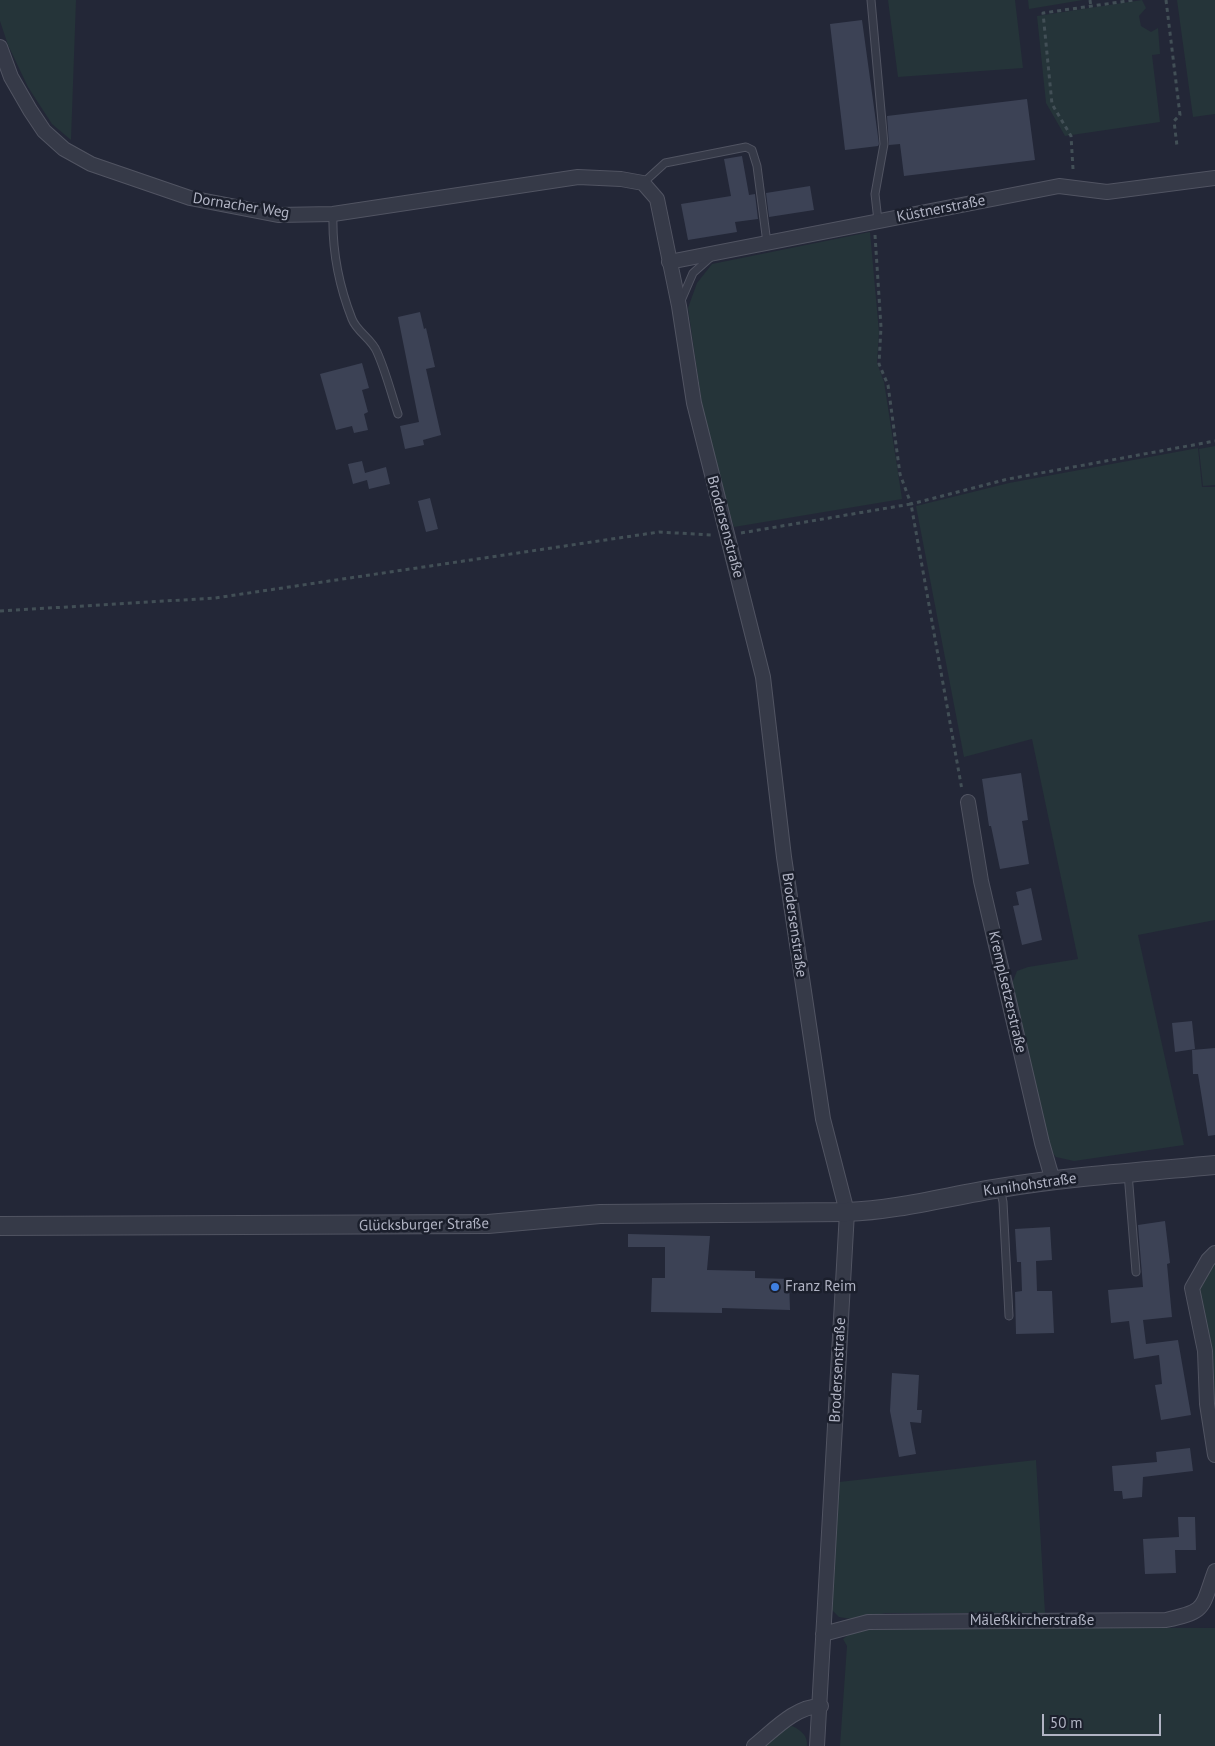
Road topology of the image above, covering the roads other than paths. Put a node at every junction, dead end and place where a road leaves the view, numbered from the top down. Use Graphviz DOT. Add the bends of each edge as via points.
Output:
graph roads {
  1 [pos="871,0"];
  2 [pos="0,47"];
  3 [pos="1215,178"];
  4 [pos="643,183"];
  5 [pos="333,214"];
  6 [pos="878,221"];
  7 [pos="767,243"];
  8 [pos="716,253"];
  9 [pos="669,262"];
  10 [pos="679,306"];
  11 [pos="398,414"];
  12 [pos="968,802"];
  13 [pos="1215,1165"];
  14 [pos="1128,1173"];
  15 [pos="1053,1181"];
  16 [pos="1000,1188"];
  17 [pos="847,1212"];
  18 [pos="0,1226"];
  19 [pos="1215,1253"];
  20 [pos="1136,1272"];
  21 [pos="1009,1316"];
  22 [pos="1215,1455"];
  23 [pos="1215,1571"];
  24 [pos="823,1634"];
  25 [pos="821,1706"];
  26 [pos="754,1746"];
  27 [pos="817,1746"];
  1 -- 6 [label="lane" via="884,144 875,194"];
  2 -- 5 [label="street, Dornacher Weg" via="11,76 44,130 64,149 90,164 190,198 278,214"];
  3 -- 6 [label="street, Küstnerstraße" via="1106,192 1059,186"];
  4 -- 5 [label="street, Dornacher Weg" via="578,177"];
  4 -- 7 [label="lane" via="665,163 746,148 752,150"];
  4 -- 9 [label="street, Brodersenstraße" via="657,199"];
  5 -- 11 [label="lane" via="337,265 352,320 378,352"];
  6 -- 7 [label="street, Küstnerstraße"];
  7 -- 8 [label="street, Küstnerstraße"];
  8 -- 9 [label="street, Küstnerstraße"];
  8 -- 10 [label="lane" via="692,273"];
  9 -- 10 [label="street, Brodersenstraße"];
  10 -- 17 [label="street, Brodersenstraße" via="694,403 763,677 784,857 823,1119"];
  12 -- 15 [label="street, Kremplsetzerstraße" via="981,881"];
  13 -- 14 [label="street, Kunihohstraße"];
  14 -- 15 [label="street, Kunihohstraße"];
  14 -- 20 [label="lane"];
  15 -- 16 [label="street, Kunihohstraße"];
  16 -- 17 [label="street, Kunihohstraße" via="882,1210"];
  16 -- 21 [label="lane"];
  17 -- 18 [label="street, Glücksburger Straße" via="600,1214 488,1224"];
  17 -- 24 [label="street, Brodersenstraße"];
  19 -- 22 [label="street" via="1192,1288 1205,1351 1207,1404"];
  23 -- 24 [label="street, Mäleßkircherstraße" via="1202,1608 1166,1620 868,1622"];
  24 -- 25 [label="street, Brodersenstraße"];
  25 -- 26 [label="street" via="810,1706 798,1712"];
  25 -- 27 [label="street, Brodersenstraße"];
}
